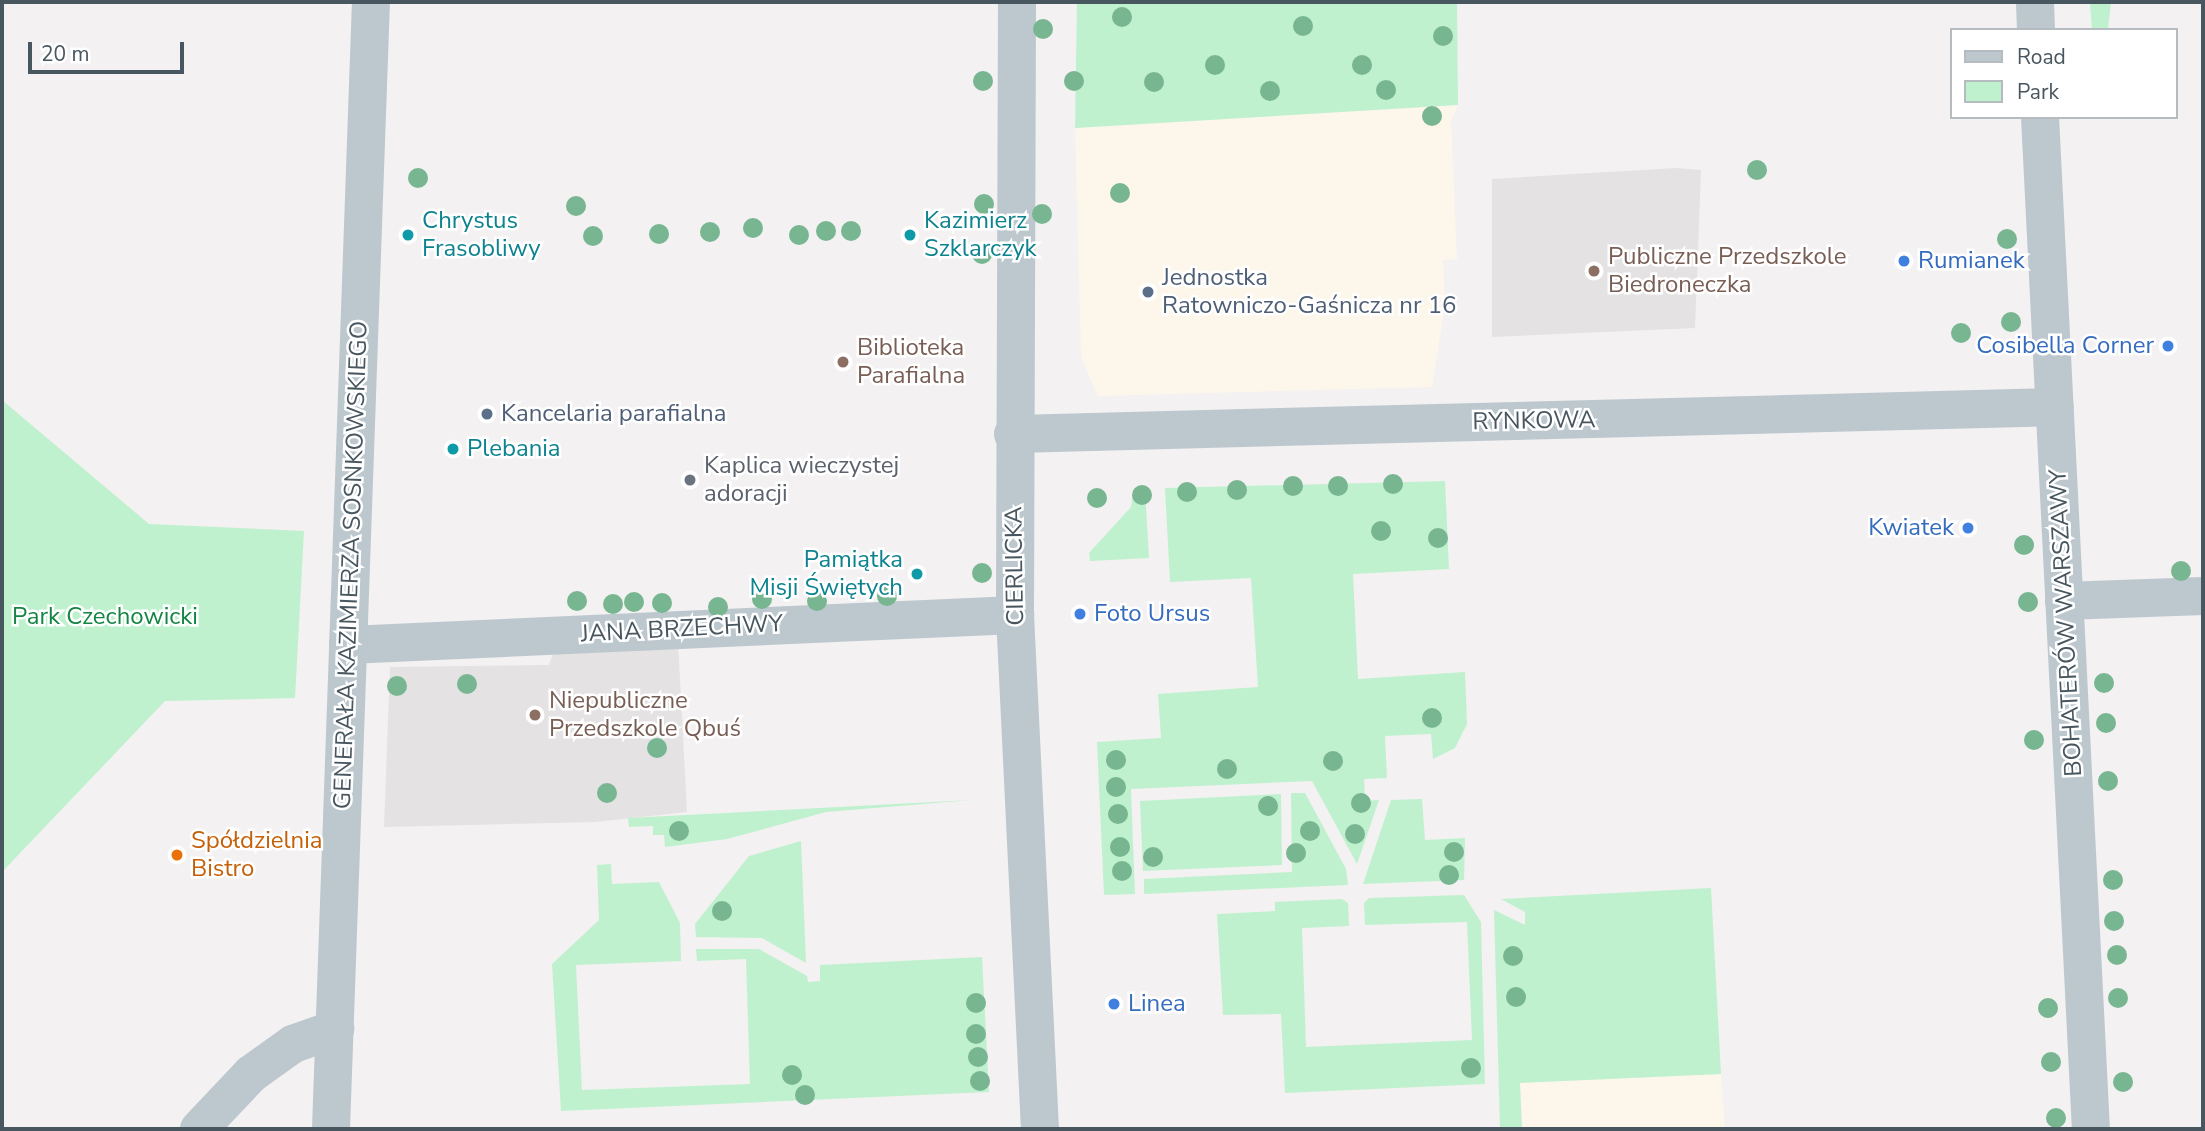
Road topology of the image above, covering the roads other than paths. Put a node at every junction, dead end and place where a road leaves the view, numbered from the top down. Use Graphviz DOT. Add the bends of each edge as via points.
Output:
graph roads {
  1 [pos="372,2"];
  2 [pos="1017,2"];
  3 [pos="2035,2"];
  4 [pos="2036,28"];
  5 [pos="2040,119"];
  6 [pos="2055,407"];
  7 [pos="1013,434"];
  8 [pos="2203,596"];
  9 [pos="2064,601"];
  10 [pos="1016,615"];
  11 [pos="348,645"];
  12 [pos="335,1029"];
  13 [pos="199,1129"];
  14 [pos="331,1129"];
  15 [pos="1040,1129"];
  16 [pos="2091,1129"];
  1 -- 11 [label="street, GENERAŁA KAZIMIERZA SOSNKOWSKIEGO"];
  2 -- 7 [label="street, CIERLICKA"];
  3 -- 4 [label="street"];
  5 -- 6 [label="street, BOHATERÓW WARSZAWY"];
  6 -- 7 [label="street, RYNKOWA"];
  6 -- 9 [label="street, BOHATERÓW WARSZAWY"];
  7 -- 10 [label="street, CIERLICKA"];
  8 -- 9 [label="street"];
  9 -- 16 [label="street, BOHATERÓW WARSZAWY"];
  10 -- 11 [label="street, JANA BRZECHWY"];
  10 -- 15 [label="street, CIERLICKA"];
  11 -- 12 [label="street, GENERAŁA KAZIMIERZA SOSNKOWSKIEGO"];
  12 -- 13 [label="street" via="293,1044 251,1074"];
  12 -- 14 [label="street, GENERAŁA KAZIMIERZA SOSNKOWSKIEGO"];
}
